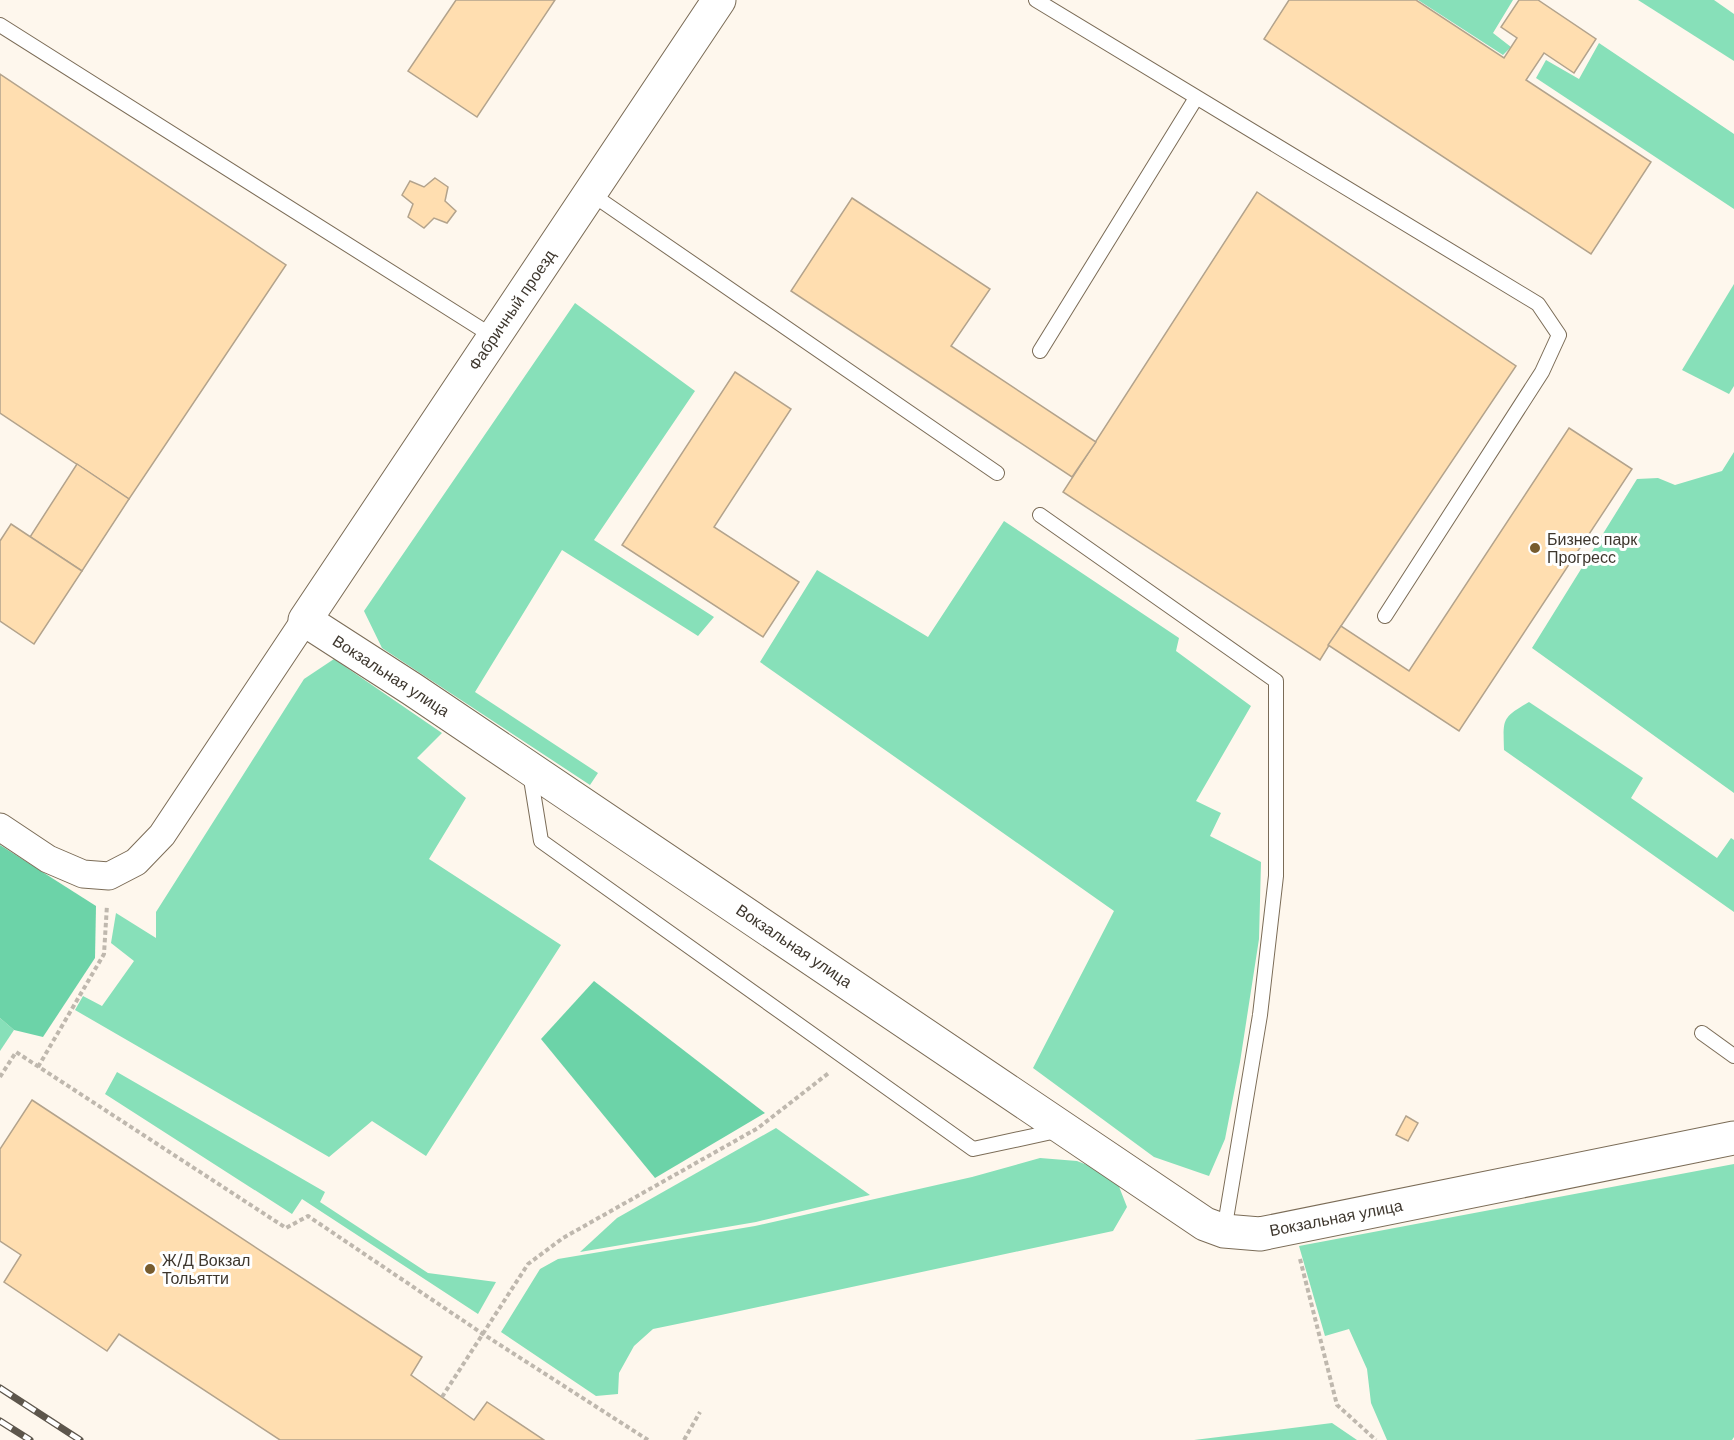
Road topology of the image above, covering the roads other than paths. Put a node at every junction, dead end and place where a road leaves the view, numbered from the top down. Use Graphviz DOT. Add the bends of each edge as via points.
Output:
graph roads {
  1 [pos="719,0"];
  2 [pos="1036,0"];
  3 [pos="0,25"];
  4 [pos="1196,98"];
  5 [pos="590,193"];
  6 [pos="494,337"];
  7 [pos="1040,351"];
  8 [pos="997,473"];
  9 [pos="1040,514"];
  10 [pos="1385,616"];
  11 [pos="305,620"];
  12 [pos="529,768"];
  13 [pos="0,827"];
  14 [pos="1702,1033"];
  15 [pos="1734,1056"];
  16 [pos="1065,1130"];
  17 [pos="1734,1138"];
  18 [pos="1224,1231"];
  1 -- 5 [label="street, Фабричный проезд"];
  2 -- 4 [label="lane"];
  3 -- 6 [label="lane"];
  4 -- 7 [label="lane"];
  4 -- 10 [label="lane" via="1538,304 1559,335 1542,372"];
  5 -- 6 [label="street, Фабричный проезд"];
  5 -- 8 [label="lane"];
  6 -- 11 [label="street, Фабричный проезд"];
  9 -- 18 [label="lane" via="1276,681 1276,876 1260,1015"];
  11 -- 12 [label="street, Вокзальная улица"];
  11 -- 13 [label="street" via="162,835 136,862 109,876 83,874 48,859"];
  12 -- 16 [label="street, Вокзальная улица"];
  12 -- 16 [label="lane" via="541,841 973,1149"];
  14 -- 15 [label="lane"];
  16 -- 18 [label="street, Вокзальная улица" via="1205,1224"];
  17 -- 18 [label="street, Вокзальная улица" via="1260,1234"];
}
